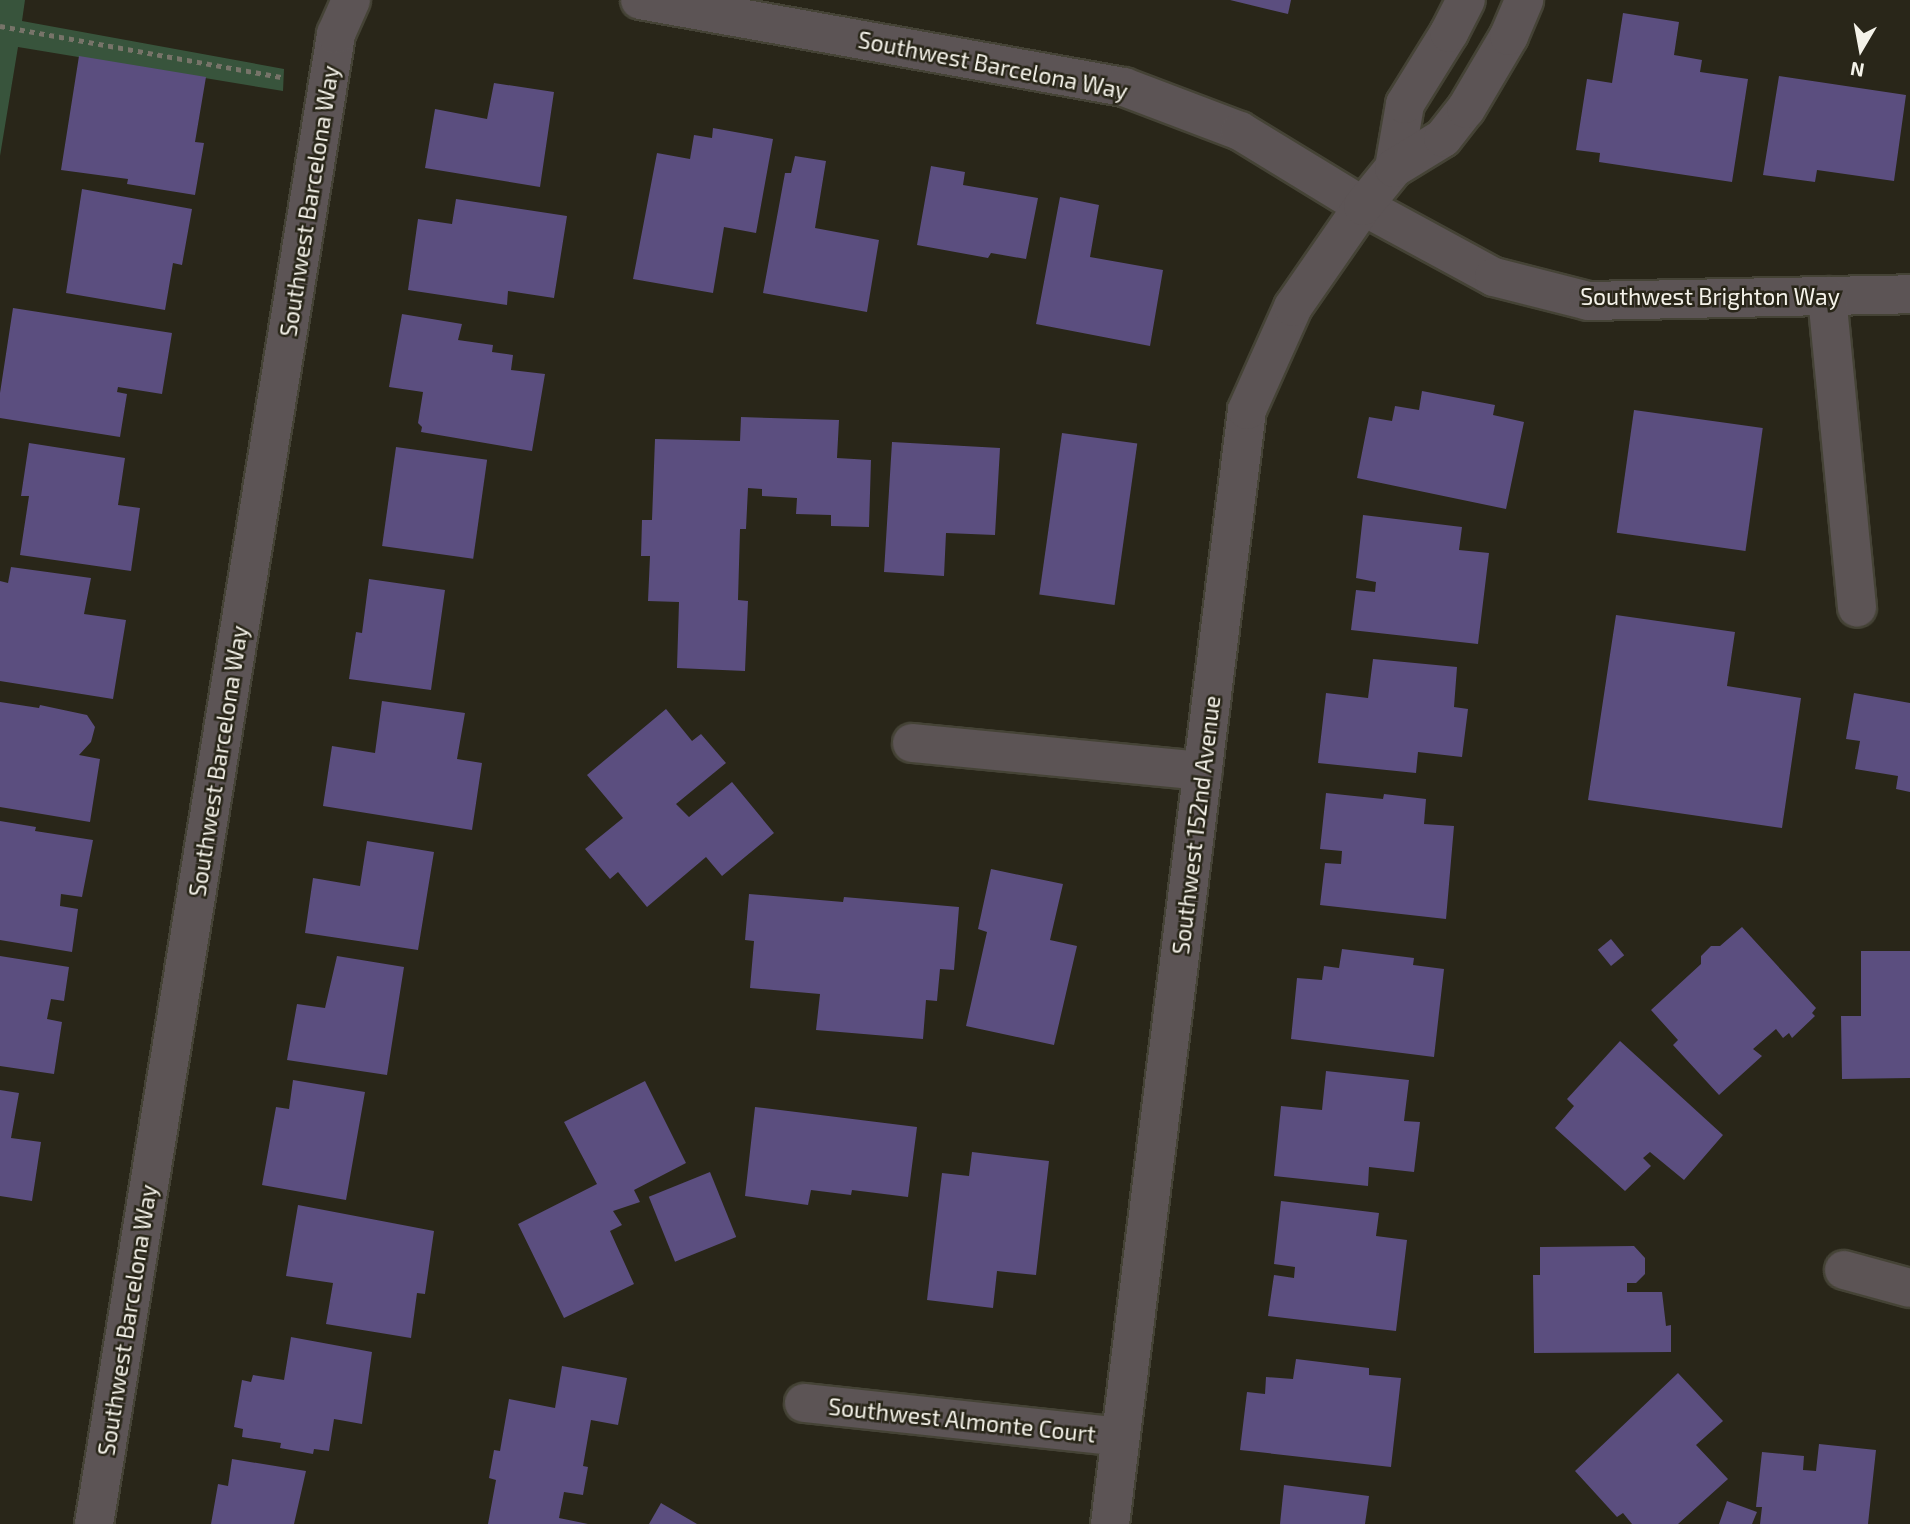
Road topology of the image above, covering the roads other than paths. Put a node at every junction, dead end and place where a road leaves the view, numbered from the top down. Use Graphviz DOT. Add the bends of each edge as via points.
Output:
graph roads {
  1 [pos="351,0"];
  2 [pos="640,0"];
  3 [pos="1466,0"];
  4 [pos="1524,0"];
  5 [pos="1394,167"];
  6 [pos="1363,206"];
  7 [pos="1910,294"];
  8 [pos="1827,296"];
  9 [pos="1857,608"];
  10 [pos="912,743"];
  11 [pos="1203,771"];
  12 [pos="1844,1270"];
  13 [pos="1910,1289"];
  14 [pos="804,1403"];
  15 [pos="1119,1437"];
  16 [pos="94,1524"];
  17 [pos="1111,1524"];
  1 -- 16 [label="street, Southwest Barcelona Way" via="336,34"];
  2 -- 6 [label="street, Southwest Barcelona Way" via="1124,87 1240,131"];
  3 -- 5 [label="street, Southwest 152nd Avenue" via="1405,104"];
  4 -- 5 [label="street, Southwest 152nd Avenue" via="1509,36 1458,119 1443,138"];
  5 -- 6 [label="street, Southwest 152nd Avenue"];
  6 -- 8 [label="street, Southwest Brighton Way" via="1494,277 1588,301"];
  6 -- 11 [label="street, Southwest 152nd Avenue" via="1293,307 1247,410"];
  7 -- 8 [label="street, Southwest Brighton Way"];
  8 -- 9 [label="street"];
  10 -- 11 [label="street"];
  11 -- 15 [label="street, Southwest 152nd Avenue"];
  12 -- 13 [label="street"];
  14 -- 15 [label="street, Southwest Almonte Court"];
  15 -- 17 [label="street, Southwest 152nd Avenue"];
}
